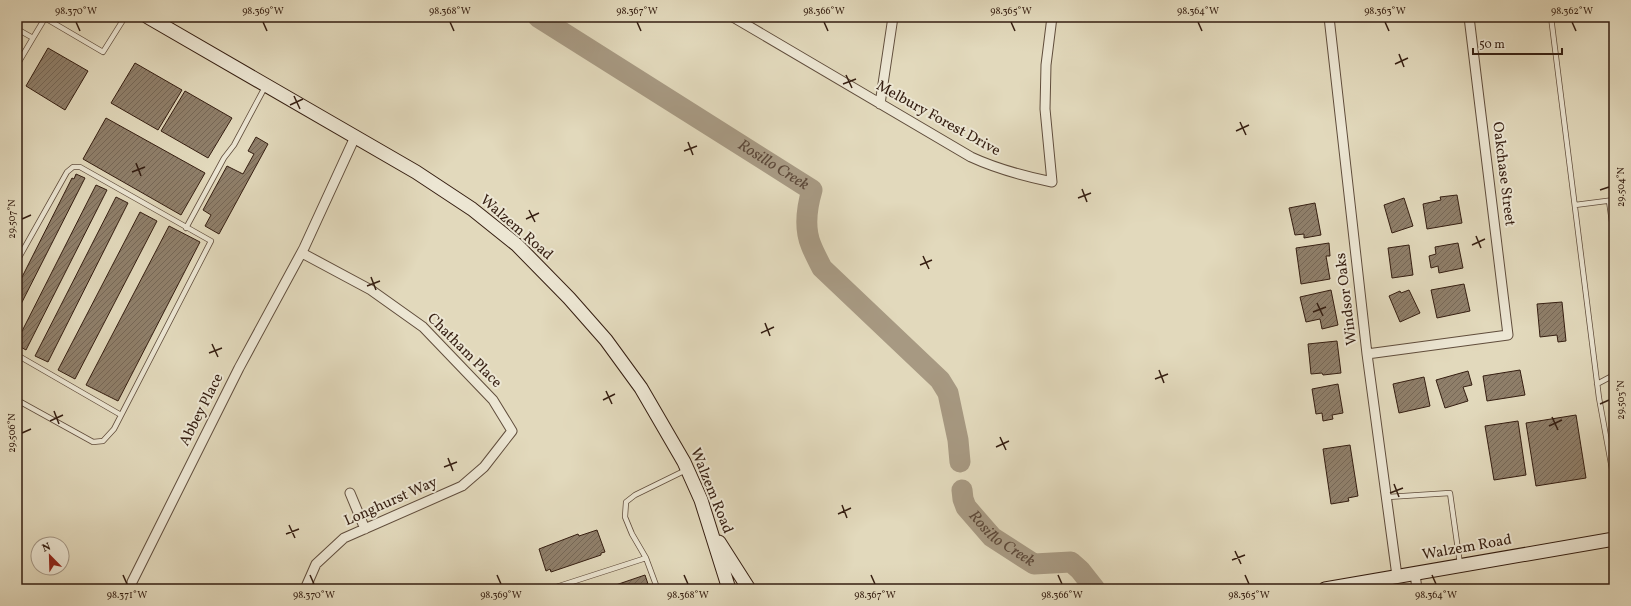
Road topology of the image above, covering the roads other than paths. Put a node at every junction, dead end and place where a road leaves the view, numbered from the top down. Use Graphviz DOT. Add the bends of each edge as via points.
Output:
graph roads {
  1 [pos="125,17"];
  2 [pos="148,17"];
  3 [pos="734,17"];
  4 [pos="893,17"];
  5 [pos="1052,17"];
  6 [pos="1329,17"];
  7 [pos="1469,17"];
  8 [pos="1551,17"];
  9 [pos="17,30"];
  10 [pos="33,38"];
  11 [pos="17,65"];
  12 [pos="266,86"];
  13 [pos="880,104"];
  14 [pos="355,137"];
  15 [pos="1611,201"];
  16 [pos="1575,205"];
  17 [pos="186,228"];
  18 [pos="1614,236"];
  19 [pos="302,253"];
  20 [pos="17,261"];
  21 [pos="1367,354"];
  22 [pos="17,355"];
  23 [pos="1614,375"];
  24 [pos="1598,384"];
  25 [pos="17,400"];
  26 [pos="121,415"];
  27 [pos="512,431"];
  28 [pos="1613,468"];
  29 [pos="687,469"];
  30 [pos="1614,480"];
  31 [pos="350,493"];
  32 [pos="1388,497"];
  33 [pos="709,526"];
  34 [pos="365,529"];
  35 [pos="1614,539"];
  36 [pos="646,558"];
  37 [pos="1460,566"];
  38 [pos="1415,574"];
  39 [pos="1397,576"];
  40 [pos="1382,584"];
  41 [pos="727,587"];
  42 [pos="132,589"];
  43 [pos="305,589"];
  44 [pos="550,589"];
  45 [pos="656,589"];
  46 [pos="750,589"];
  47 [pos="1325,589"];
  48 [pos="1417,589"];
  1 -- 10 [label="lane" via="103,52 45,18"];
  2 -- 12 [label="main road, Walzem Road"];
  3 -- 13 [label="street, Melbury Forest Drive"];
  4 -- 13 [label="street"];
  5 -- 13 [label="street, Melbury Forest Drive" via="1046,65 1045,109 1052,182 1019,175 971,157"];
  6 -- 21 [label="street, Windsor Oaks"];
  7 -- 21 [label="street, Oakchase Street" via="1508,335"];
  8 -- 16 [label="lane"];
  9 -- 10 [label="lane"];
  10 -- 11 [label="lane"];
  12 -- 14 [label="main road, Walzem Road"];
  12 -- 17 [label="lane"];
  14 -- 19 [label="street, Abbey Place"];
  14 -- 29 [label="main road, Walzem Road" via="416,172 472,210 517,245 606,340 641,388"];
  15 -- 16 [label="lane"];
  15 -- 18 [label="lane"];
  16 -- 24 [label="lane"];
  17 -- 20 [label="lane" via="80,167 73,167"];
  17 -- 26 [label="lane" via="211,241"];
  19 -- 27 [label="street, Chatham Place" via="372,290 423,327 493,400"];
  19 -- 42 [label="street, Abbey Place" via="239,368 132,582"];
  21 -- 32 [label="street, Windsor Oaks"];
  22 -- 26 [label="lane"];
  23 -- 24 [label="lane"];
  24 -- 28 [label="lane"];
  25 -- 26 [label="lane" via="93,442 103,441 114,429"];
  27 -- 34 [label="street, Longhurst Way" via="484,467 462,486"];
  28 -- 30 [label="lane"];
  29 -- 33 [label="main road, Walzem Road"];
  29 -- 36 [label="lane" via="626,502 624,516"];
  31 -- 34 [label="street"];
  32 -- 37 [label="lane" via="1450,493"];
  32 -- 39 [label="street, Windsor Oaks"];
  33 -- 41 [label="main road, Walzem Road"];
  33 -- 46 [label="main road"];
  34 -- 43 [label="street, Longhurst Way" via="344,538 316,564"];
  35 -- 37 [label="main road, Walzem Road"];
  36 -- 44 [label="lane"];
  36 -- 45 [label="lane"];
  37 -- 38 [label="main road, Walzem Road"];
  38 -- 39 [label="main road, Walzem Road"];
  38 -- 48 [label="street"];
  39 -- 40 [label="main road, Walzem Road"];
  40 -- 47 [label="main road, Walzem Road"];
}
